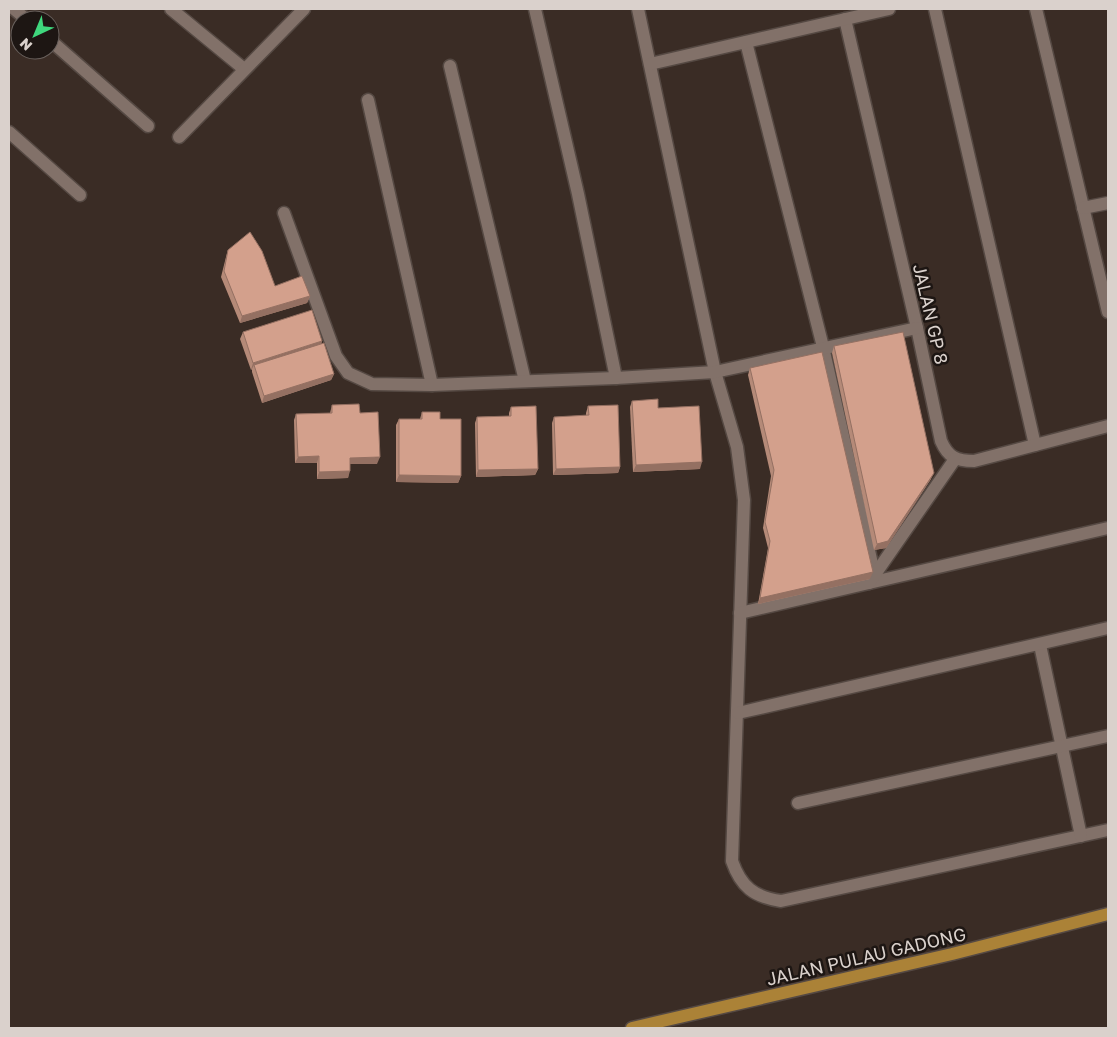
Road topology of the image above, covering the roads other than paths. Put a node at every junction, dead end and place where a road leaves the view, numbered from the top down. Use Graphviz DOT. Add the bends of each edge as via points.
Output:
graph roads {
  1 [pos="170,9"];
  2 [pos="304,9"];
  3 [pos="535,9"];
  4 [pos="638,9"];
  5 [pos="889,9"];
  6 [pos="935,9"];
  7 [pos="1036,9"];
  8 [pos="845,19"];
  9 [pos="746,42"];
  10 [pos="60,49"];
  11 [pos="650,64"];
  12 [pos="450,66"];
  13 [pos="244,68"];
  14 [pos="368,100"];
  15 [pos="148,126"];
  16 [pos="10,137"];
  17 [pos="179,138"];
  18 [pos="80,195"];
  19 [pos="1108,203"];
  20 [pos="1083,208"];
  21 [pos="284,213"];
  22 [pos="1108,312"];
  23 [pos="917,328"];
  24 [pos="823,347"];
  25 [pos="715,372"];
  26 [pos="616,378"];
  27 [pos="525,381"];
  28 [pos="432,385"];
  29 [pos="1108,426"];
  30 [pos="1035,444"];
  31 [pos="955,459"];
  32 [pos="1108,528"];
  33 [pos="872,580"];
  34 [pos="740,613"];
  35 [pos="1108,628"];
  36 [pos="1040,645"];
  37 [pos="738,712"];
  38 [pos="1108,736"];
  39 [pos="1062,746"];
  40 [pos="798,803"];
  41 [pos="1108,830"];
  42 [pos="1081,836"];
  43 [pos="1108,914"];
  44 [pos="632,1028"];
  1 -- 13 [label="street"];
  2 -- 13 [label="street"];
  3 -- 26 [label="street"];
  4 -- 11 [label="street"];
  5 -- 8 [label="street"];
  6 -- 30 [label="street"];
  7 -- 20 [label="street"];
  8 -- 9 [label="street"];
  8 -- 23 [label="street, JALAN GP 8"];
  9 -- 11 [label="street"];
  9 -- 24 [label="street"];
  10 -- 15 [label="street"];
  11 -- 25 [label="street"];
  12 -- 27 [label="street"];
  13 -- 17 [label="street"];
  14 -- 28 [label="street"];
  16 -- 18 [label="street"];
  19 -- 20 [label="street"];
  20 -- 22 [label="street"];
  21 -- 28 [label="street" via="336,356 348,373 372,384"];
  23 -- 24 [label="street"];
  23 -- 31 [label="street, JALAN GP 8" via="941,440 946,452"];
  24 -- 25 [label="street"];
  24 -- 33 [label="street"];
  25 -- 26 [label="street"];
  25 -- 34 [label="street" via="742,472"];
  26 -- 27 [label="street"];
  27 -- 28 [label="street"];
  29 -- 30 [label="street"];
  30 -- 31 [label="street" via="974,461"];
  31 -- 33 [label="street"];
  32 -- 33 [label="street"];
  33 -- 34 [label="street"];
  34 -- 37 [label="street"];
  35 -- 36 [label="street"];
  36 -- 37 [label="street"];
  36 -- 39 [label="street"];
  37 -- 42 [label="street" via="732,861 745,888 755,894 781,901"];
  38 -- 39 [label="street"];
  39 -- 40 [label="street"];
  39 -- 42 [label="street"];
  41 -- 42 [label="street"];
  43 -- 44 [label="main road, JALAN PULAU GADONG" via="952,954"];
}
